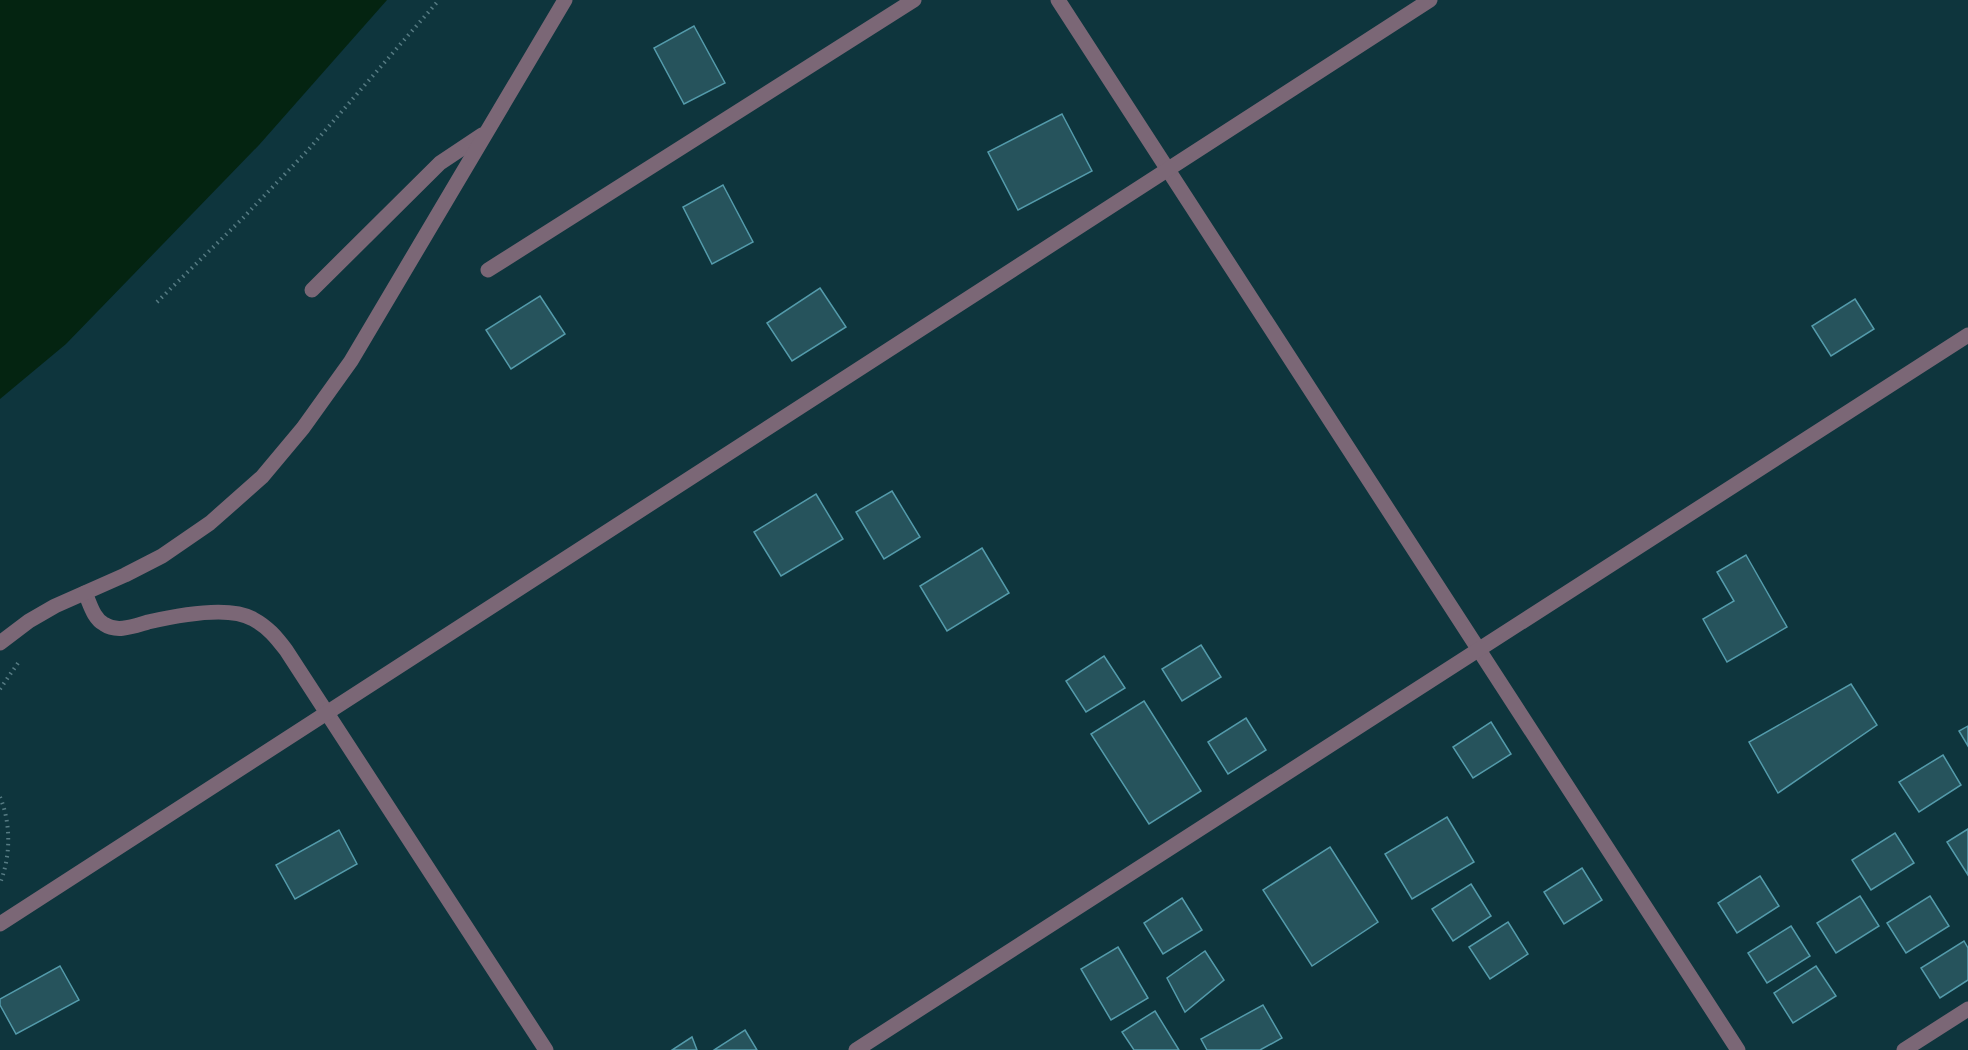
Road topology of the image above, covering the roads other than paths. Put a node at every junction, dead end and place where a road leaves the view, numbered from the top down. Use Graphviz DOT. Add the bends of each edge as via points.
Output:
graph roads {
  1 [pos="565,0"];
  2 [pos="914,0"];
  3 [pos="1058,0"];
  4 [pos="1430,0"];
  5 [pos="486,132"];
  6 [pos="1168,168"];
  7 [pos="488,270"];
  8 [pos="312,290"];
  9 [pos="1968,335"];
  10 [pos="85,593"];
  11 [pos="0,643"];
  12 [pos="1479,650"];
  13 [pos="327,712"];
  14 [pos="0,924"];
  15 [pos="1968,1009"];
  16 [pos="546,1050"];
  17 [pos="856,1050"];
  18 [pos="1738,1050"];
  19 [pos="1904,1050"];
  1 -- 5 [label="street"];
  2 -- 7 [label="street"];
  3 -- 6 [label="street"];
  4 -- 6 [label="street"];
  5 -- 8 [label="street" via="440,163"];
  5 -- 10 [label="street" via="351,361 262,477 210,523 162,556"];
  6 -- 12 [label="street"];
  6 -- 13 [label="street"];
  9 -- 12 [label="street"];
  10 -- 11 [label="street" via="55,606"];
  10 -- 13 [label="street" via="95,615 103,624 115,628 203,613 251,617 271,630"];
  12 -- 17 [label="street"];
  12 -- 18 [label="street"];
  13 -- 14 [label="street"];
  13 -- 16 [label="street"];
  15 -- 19 [label="street"];
}
